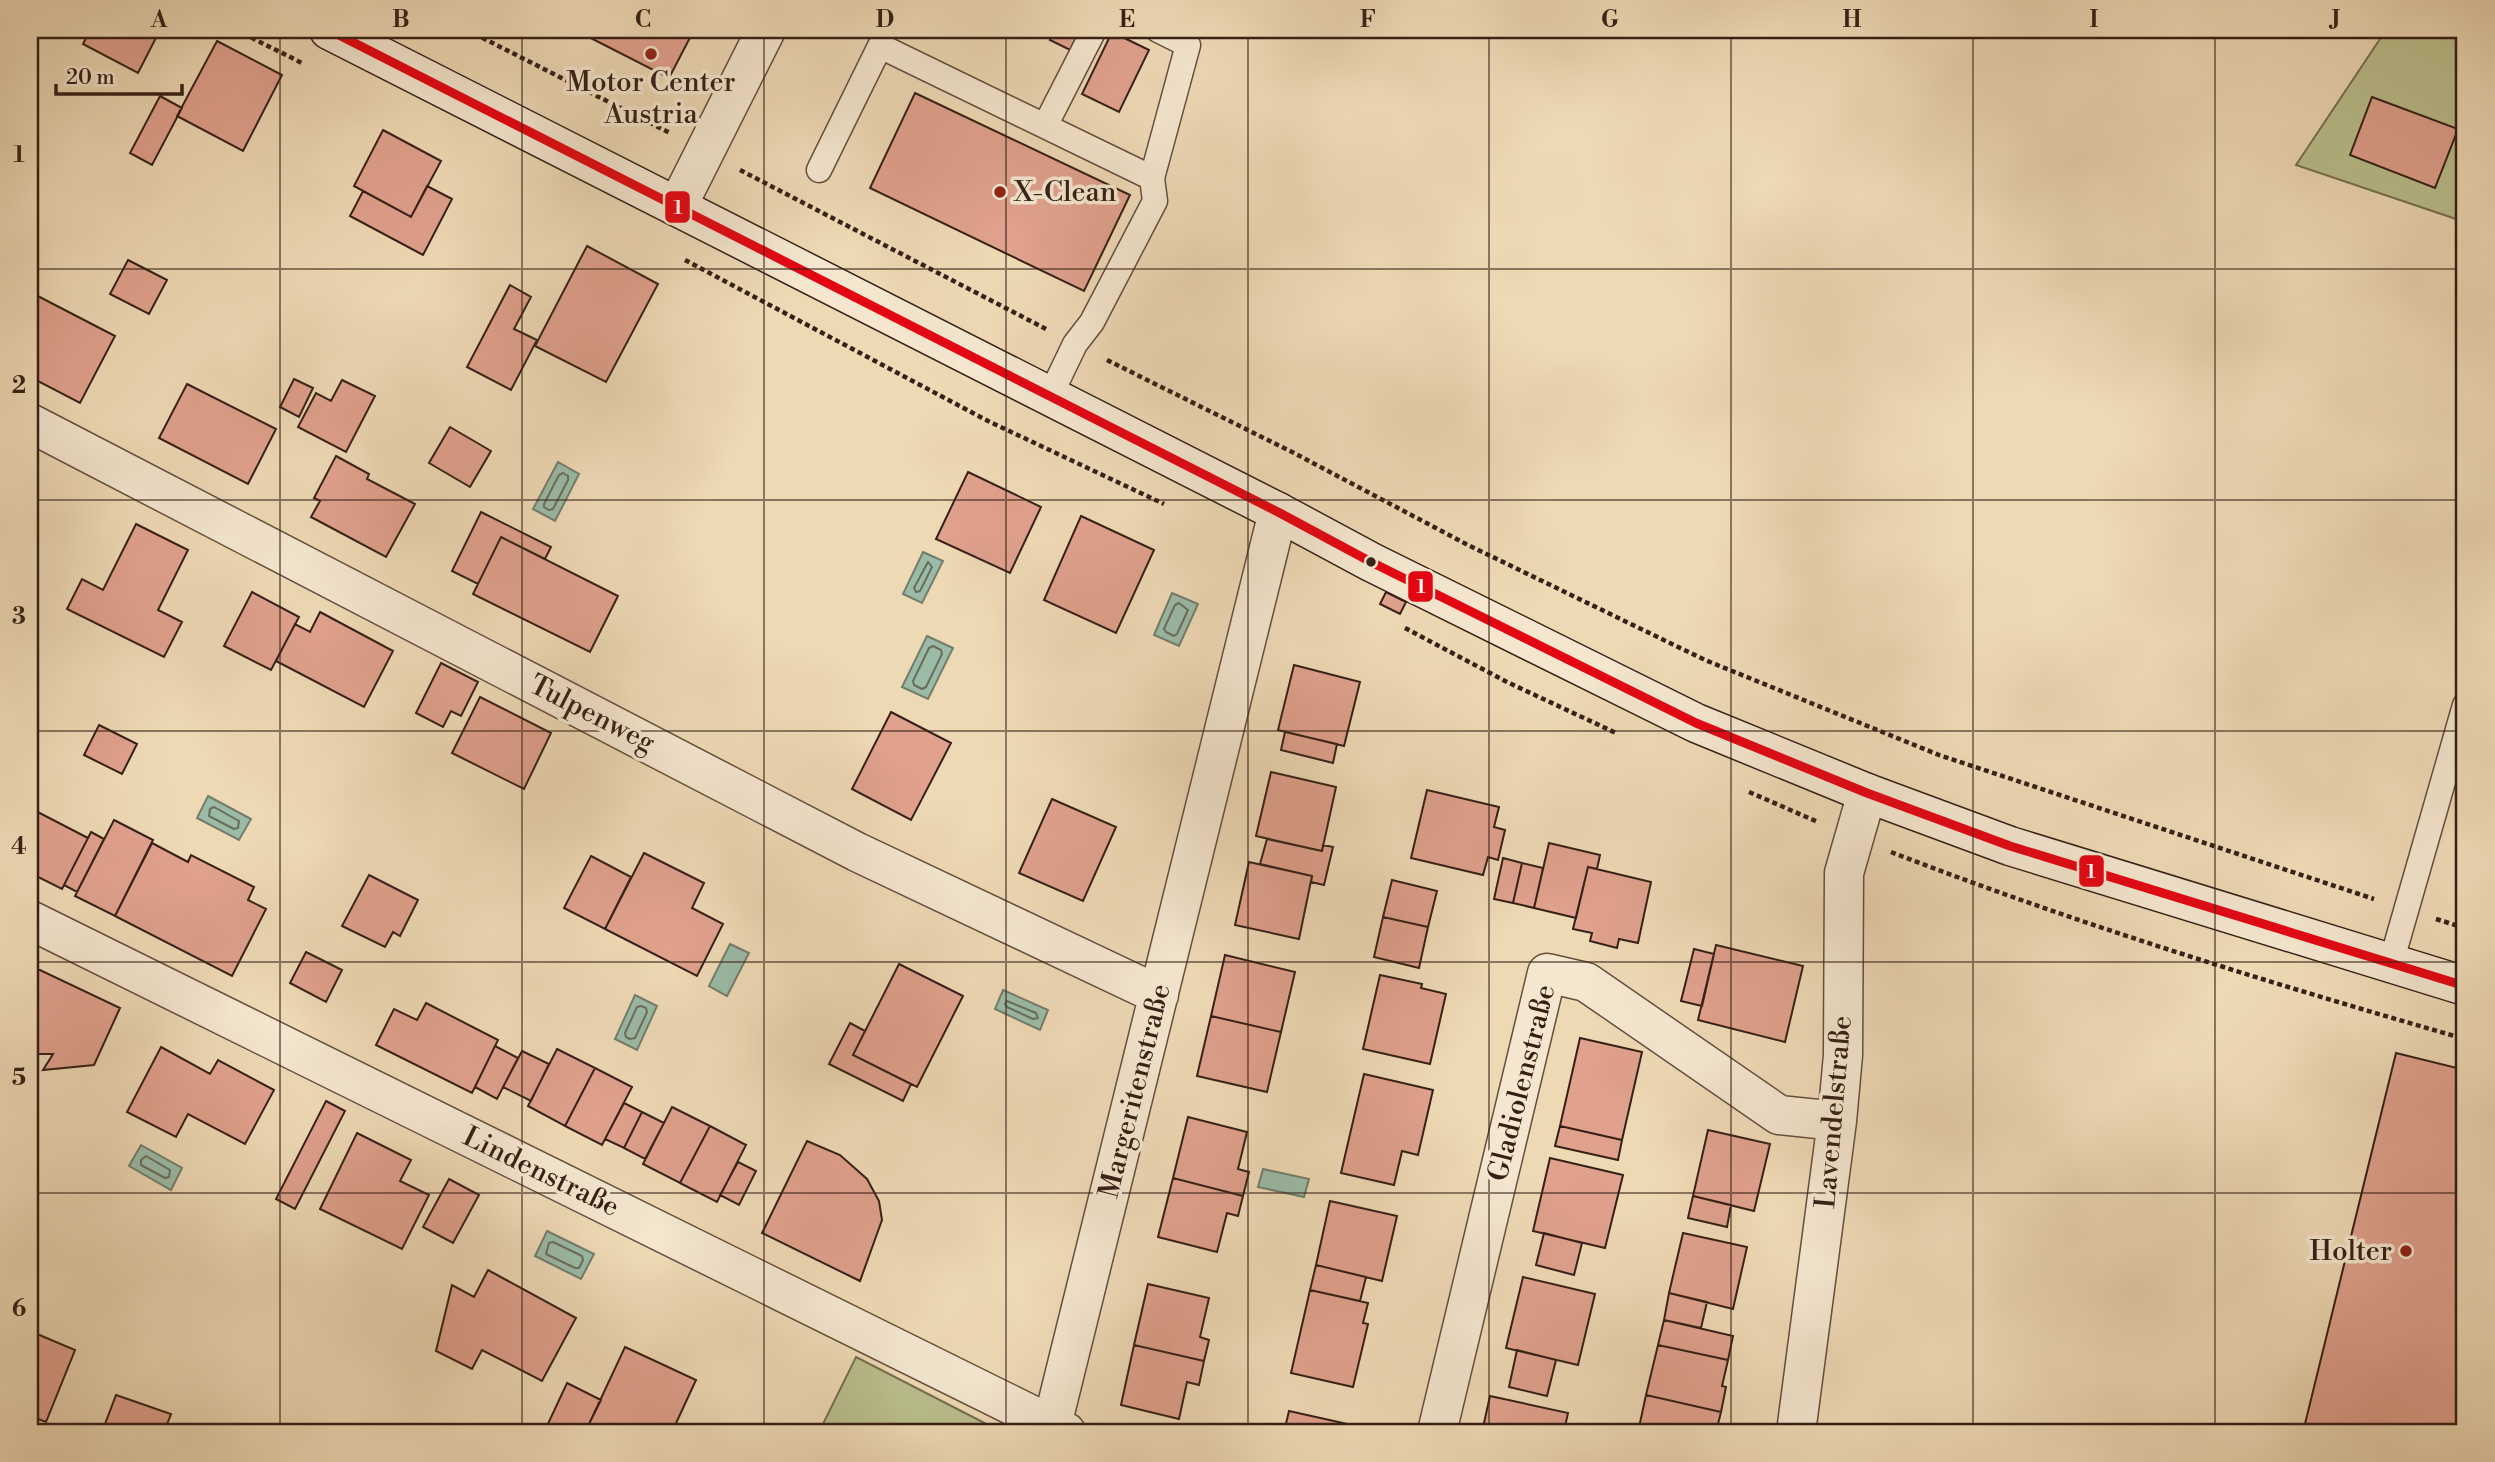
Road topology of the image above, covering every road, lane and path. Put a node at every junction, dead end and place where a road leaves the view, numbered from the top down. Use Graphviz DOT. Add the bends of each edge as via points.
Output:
graph roads {
  1 [pos="329,30"];
  2 [pos="467,30"];
  3 [pos="1094,30"];
  4 [pos="1158,30"];
  5 [pos="759,37"];
  6 [pos="1045,126"];
  7 [pos="705,151"];
  8 [pos="819,170"];
  9 [pos="1152,178"];
  10 [pos="677,207"];
  11 [pos="1075,344"];
  12 [pos="1050,396"];
  13 [pos="30,423"];
  14 [pos="1278,512"];
  15 [pos="2465,705"];
  16 [pos="1867,793"];
  17 [pos="2406,910"];
  18 [pos="30,920"];
  19 [pos="2465,928"];
  20 [pos="2391,963"];
  21 [pos="2465,986"];
  22 [pos="1159,995"];
  23 [pos="1837,1121"];
  24 [pos="1059,1429"];
  25 [pos="1437,1432"];
  26 [pos="1796,1432"];
  1 -- 10 [label="street"];
  2 -- 7 [label="path"];
  3 -- 6 [label="lane"];
  4 -- 9 [label="lane" via="1188,45"];
  5 -- 7 [label="street"];
  6 -- 8 [label="lane" via="880,46"];
  6 -- 9 [label="lane"];
  7 -- 10 [label="street"];
  7 -- 11 [label="path"];
  9 -- 11 [label="lane" via="1155,201 1092,322"];
  10 -- 12 [label="street"];
  11 -- 12 [label="lane"];
  11 -- 17 [label="path" via="1705,660 1939,755"];
  12 -- 14 [label="street"];
  13 -- 22 [label="street, Tulpenweg" via="857,852"];
  14 -- 16 [label="street" via="1696,723"];
  14 -- 22 [label="street, Margeritenstraße"];
  15 -- 17 [label="lane"];
  16 -- 20 [label="street" via="2010,846"];
  16 -- 23 [label="street, Lavendelstraße" via="1844,873 1843,1055"];
  17 -- 19 [label="path"];
  17 -- 20 [label="lane"];
  18 -- 24 [label="street, Lindenstraße"];
  20 -- 21 [label="street"];
  22 -- 24 [label="street, Margeritenstraße"];
  23 -- 25 [label="street, Gladiolenstraße" via="1779,1115 1586,982 1547,973"];
  23 -- 26 [label="street, Lavendelstraße"];
}
